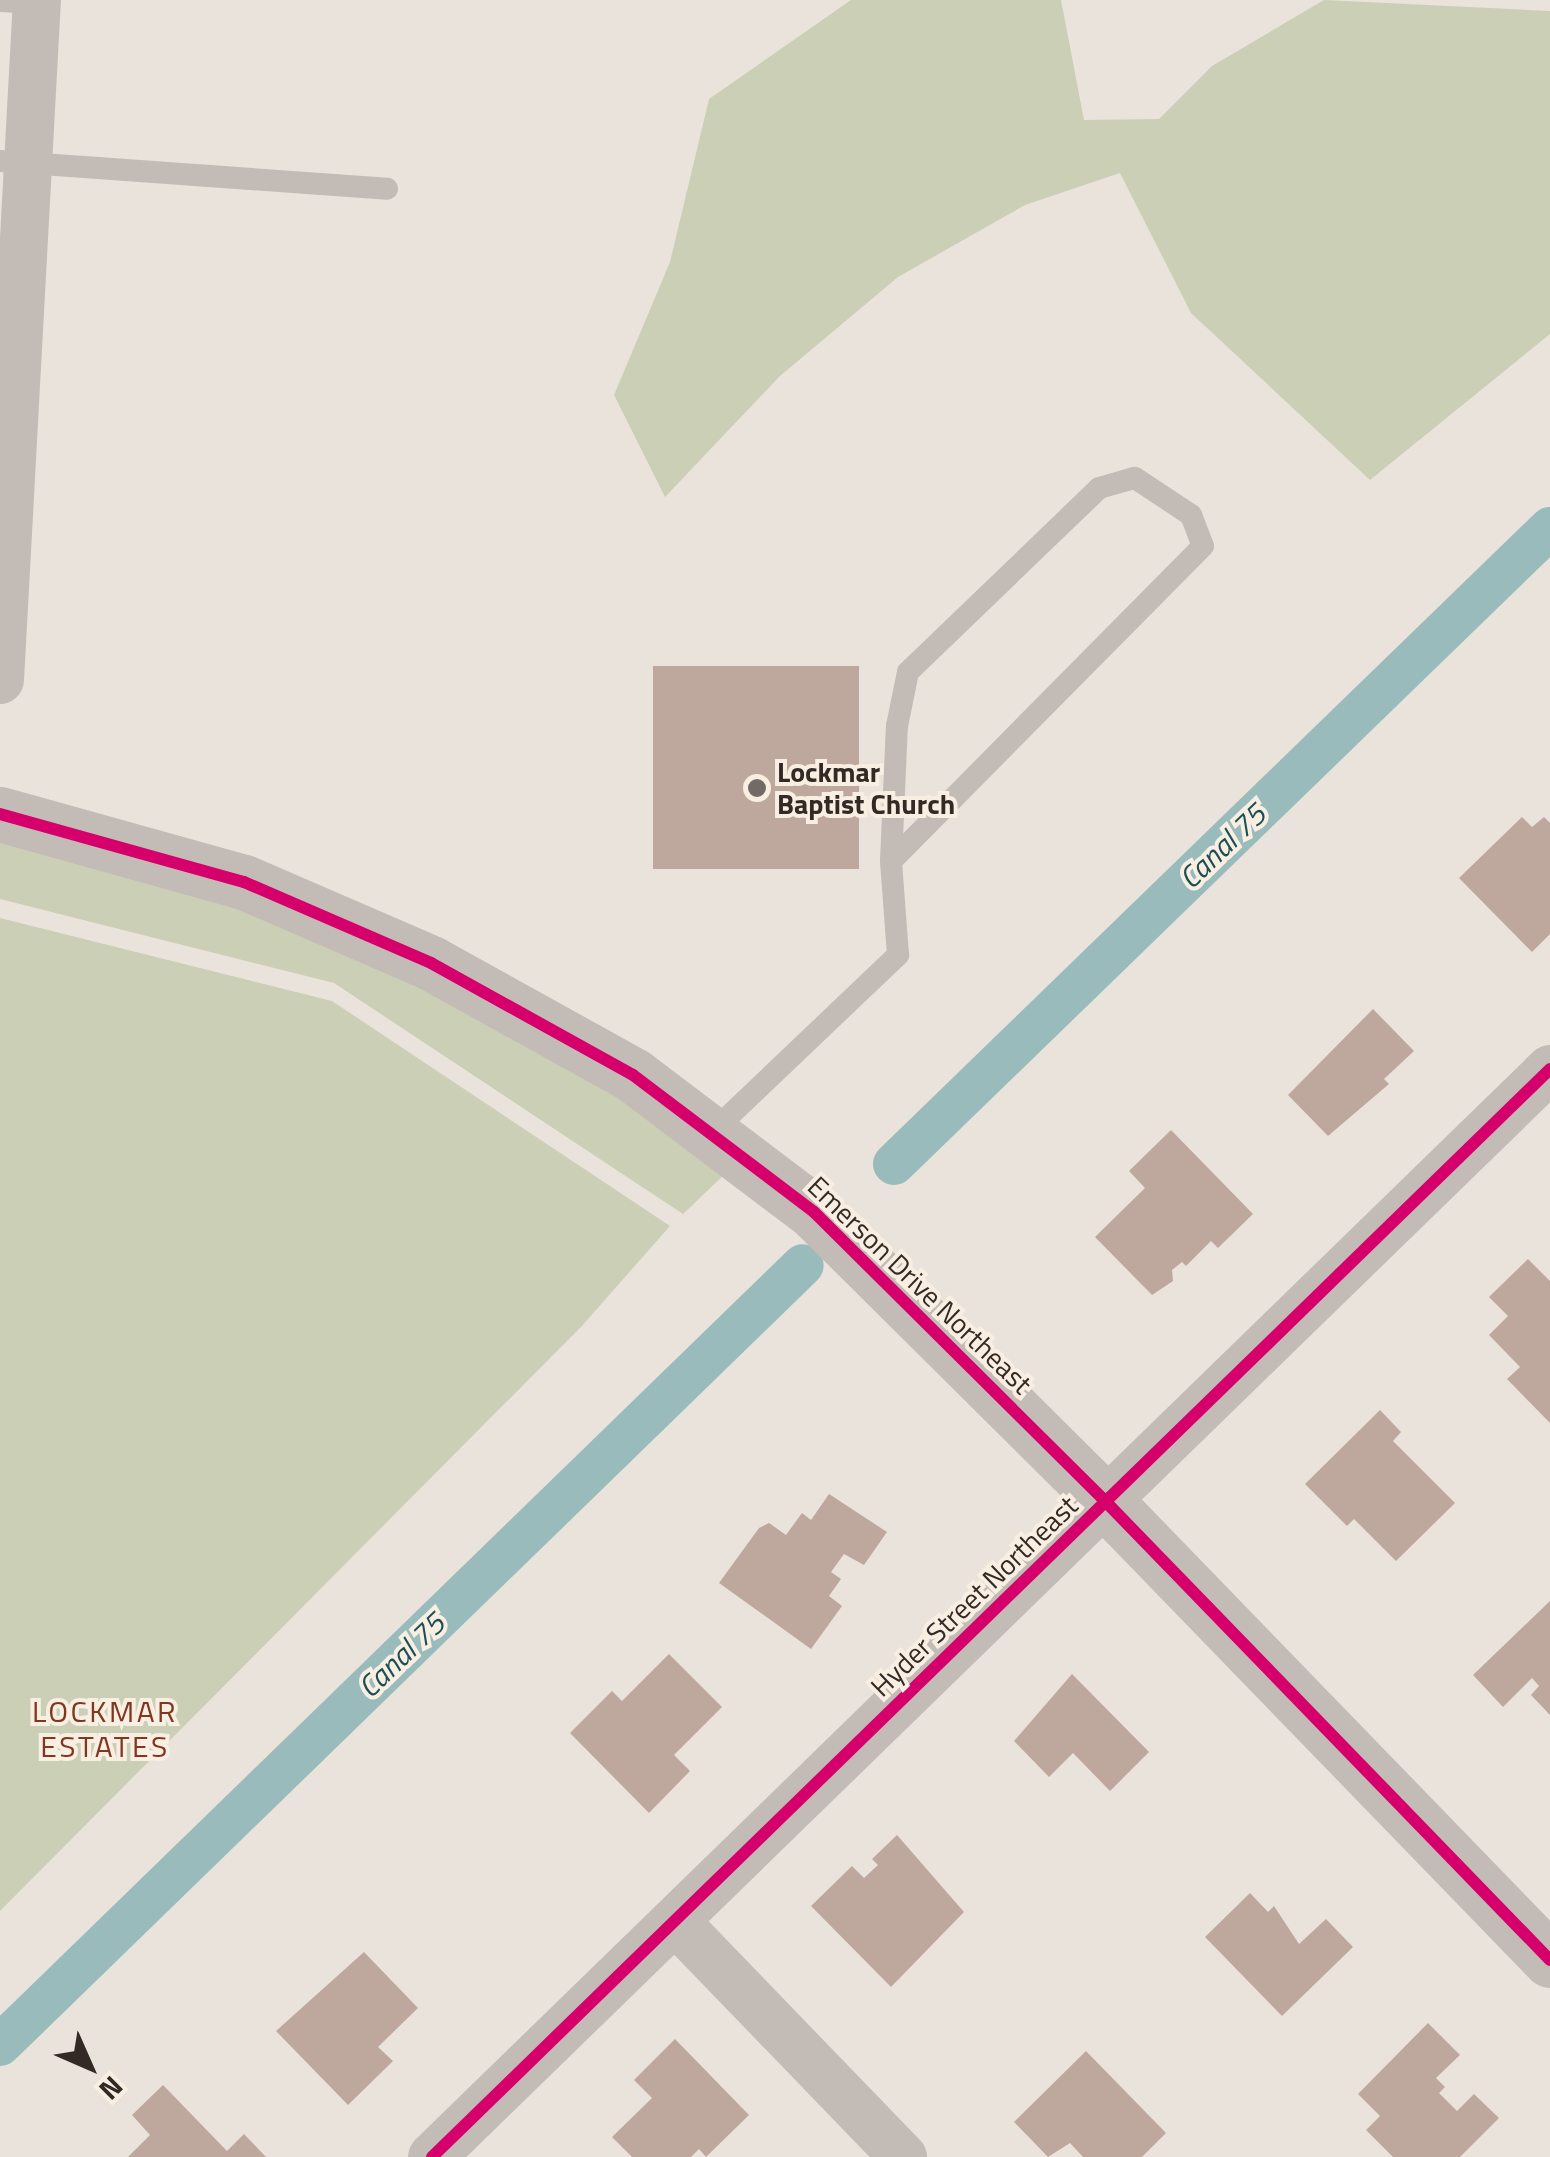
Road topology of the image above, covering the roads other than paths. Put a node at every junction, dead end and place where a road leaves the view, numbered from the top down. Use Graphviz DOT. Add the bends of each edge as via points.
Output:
graph roads {
  1 [pos="25,1"];
  2 [pos="14,161"];
  3 [pos="387,188"];
  4 [pos="0,680"];
  5 [pos="0,814"];
  6 [pos="891,862"];
  7 [pos="1545,1084"];
  8 [pos="710,1134"];
  9 [pos="1106,1502"];
  10 [pos="676,1922"];
  11 [pos="1550,1960"];
  12 [pos="432,2157"];
  13 [pos="904,2157"];
  1 -- 2 [label="street"];
  2 -- 3 [label="lane"];
  2 -- 4 [label="street"];
  5 -- 8 [label="street, Emerson Drive Northeast" via="244,882 430,963 634,1075"];
  6 -- 6 [label="lane" via="1203,546 1191,515 1136,478 1100,488 908,672 897,726"];
  6 -- 8 [label="lane" via="898,954"];
  7 -- 9 [label="street, Hyder Street Northeast"];
  8 -- 9 [label="street, Emerson Drive Northeast" via="814,1212"];
  9 -- 10 [label="street, Hyder Street Northeast"];
  9 -- 11 [label="street, Emerson Drive Northeast"];
  10 -- 12 [label="street, Hyder Street Northeast"];
  10 -- 13 [label="street"];
}
